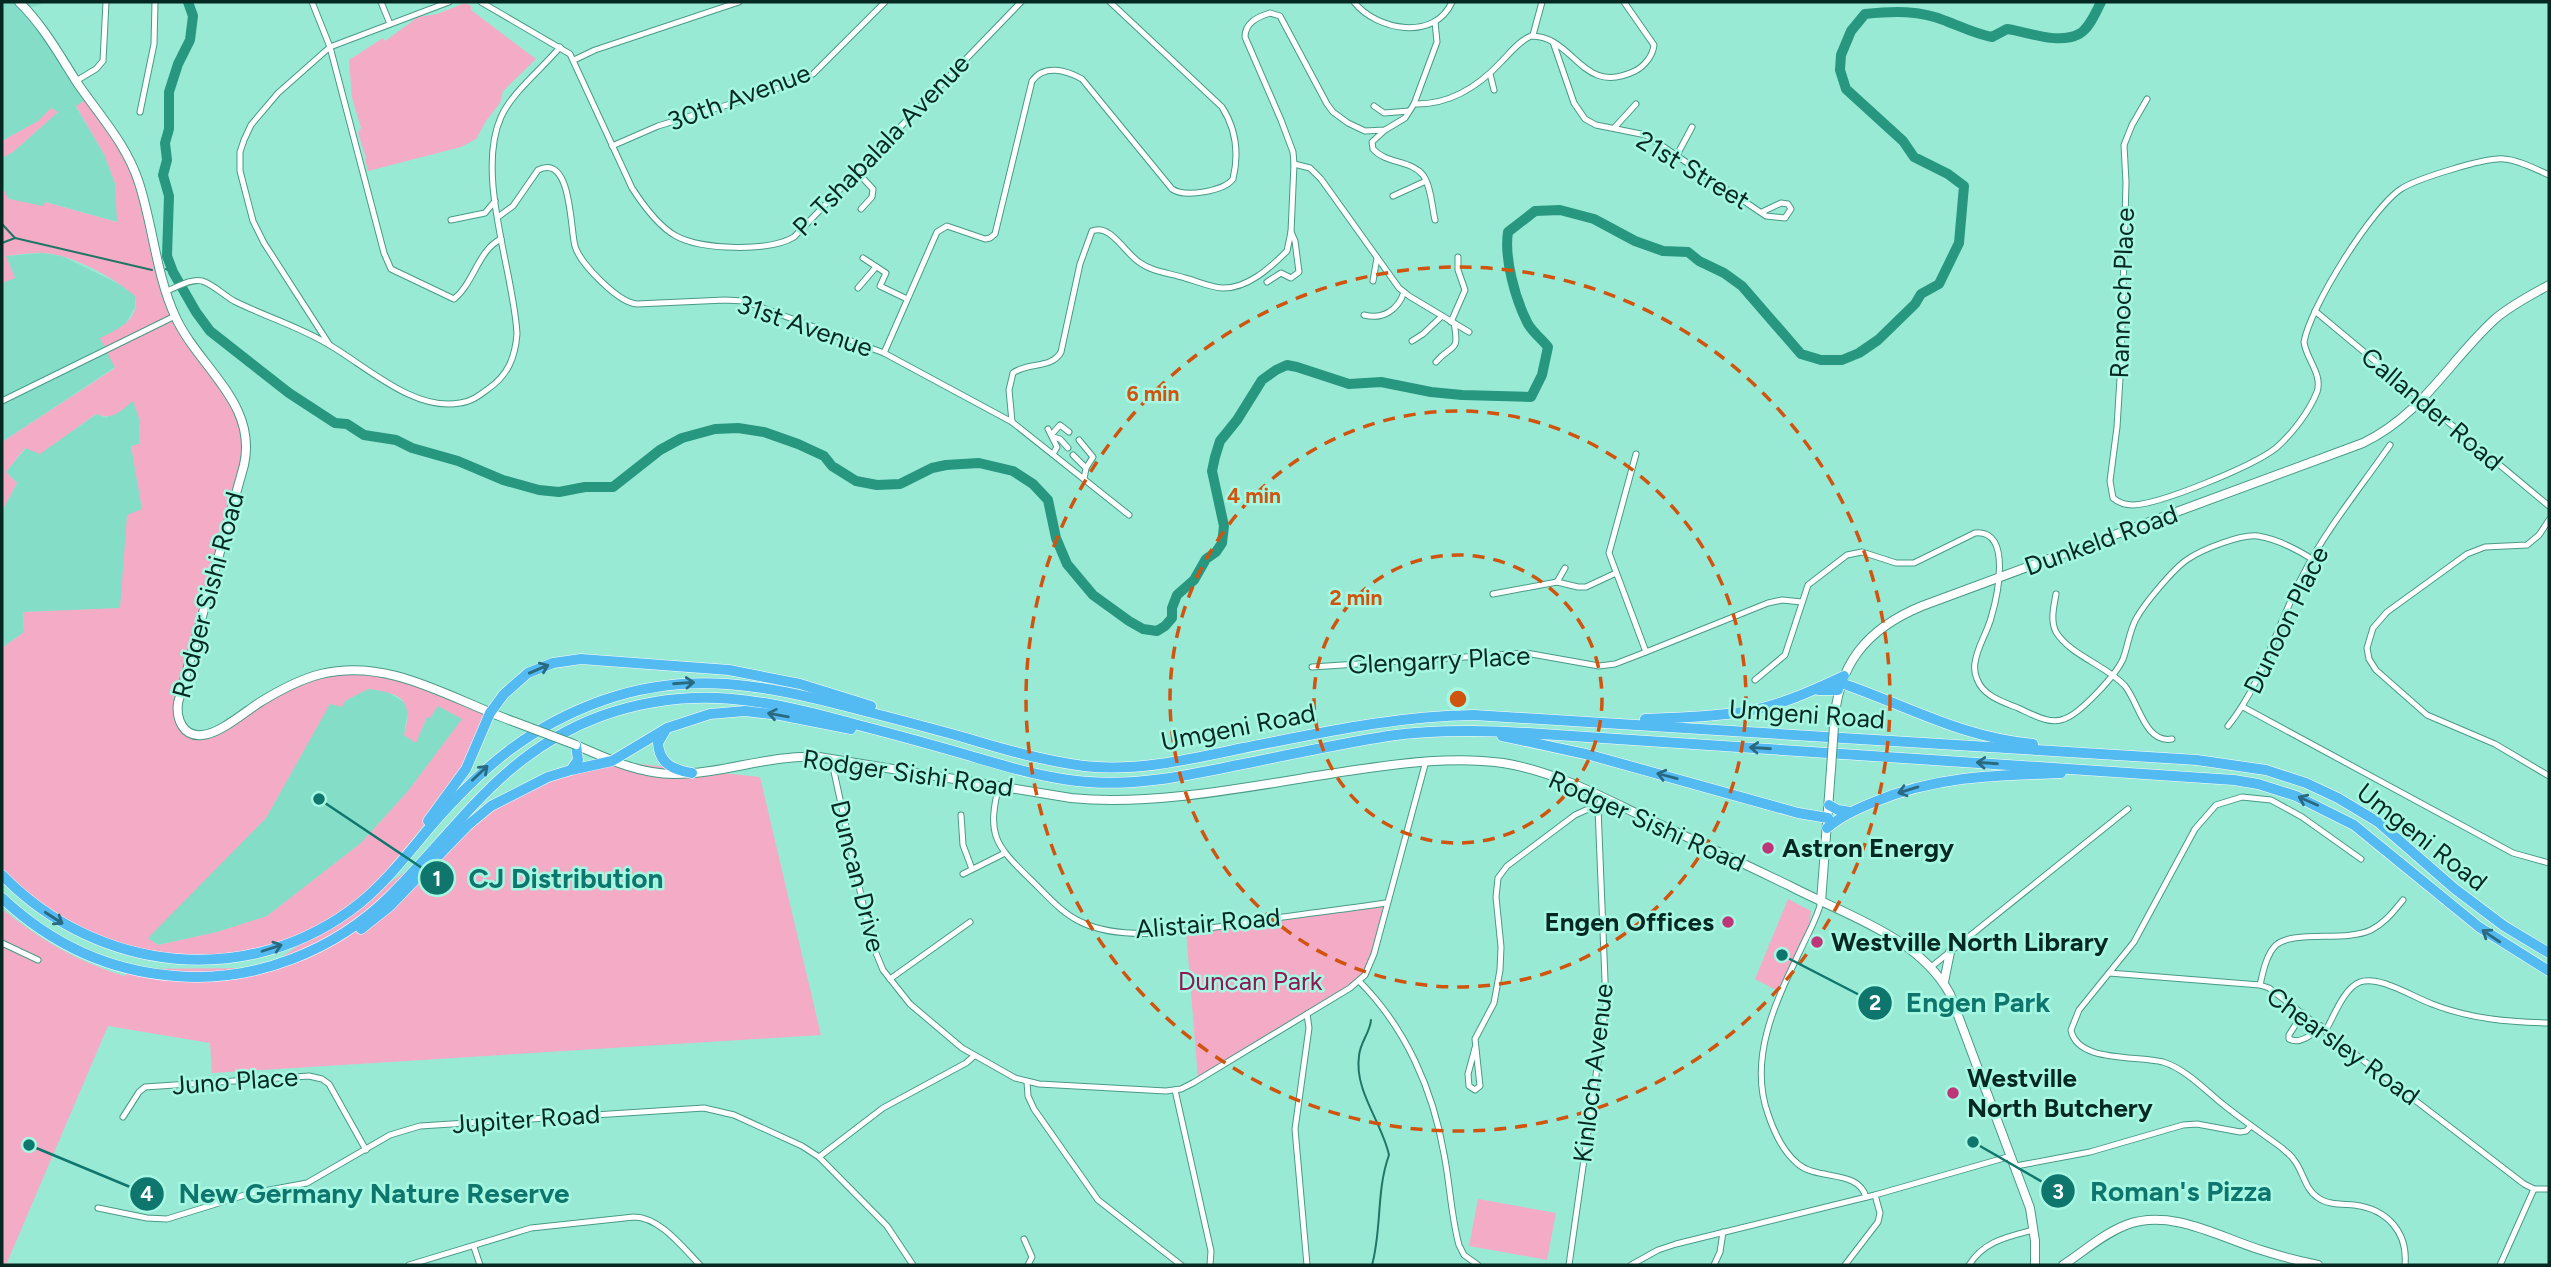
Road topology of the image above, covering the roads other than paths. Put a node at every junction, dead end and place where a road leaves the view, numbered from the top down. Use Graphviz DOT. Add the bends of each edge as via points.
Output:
graph roads {
  1 [pos="19,2"];
  2 [pos="106,2"];
  3 [pos="155,2"];
  4 [pos="312,2"];
  5 [pos="381,2"];
  6 [pos="449,2"];
  7 [pos="481,2"];
  8 [pos="738,2"];
  9 [pos="885,2"];
  10 [pos="1021,2"];
  11 [pos="1110,2"];
  12 [pos="1354,2"];
  13 [pos="1452,2"];
  14 [pos="1542,2"];
  15 [pos="1624,2"];
  16 [pos="1435,22"];
  17 [pos="390,24"];
  18 [pos="1533,36"];
  19 [pos="1553,42"];
  20 [pos="330,47"];
  21 [pos="560,47"];
  22 [pos="575,60"];
  23 [pos="1490,74"];
  24 [pos="76,81"];
  25 [pos="1494,90"];
  26 [pos="2147,99"];
  27 [pos="1415,104"];
  28 [pos="1636,104"];
  29 [pos="1374,106"];
  30 [pos="1409,111"];
  31 [pos="140,112"];
  32 [pos="1692,127"];
  33 [pos="1614,128"];
  34 [pos="1385,130"];
  35 [pos="612,146"];
  36 [pos="1677,155"];
  37 [pos="1294,164"];
  38 [pos="857,172"];
  39 [pos="2549,175"];
  40 [pos="1426,181"];
  41 [pos="1393,196"];
  42 [pos="495,201"];
  43 [pos="861,209"];
  44 [pos="1762,212"];
  45 [pos="498,217"];
  46 [pos="451,220"];
  47 [pos="1435,220"];
  48 [pos="1291,232"];
  49 [pos="501,239"];
  50 [pos="1458,257"];
  51 [pos="863,258"];
  52 [pos="1377,258"];
  53 [pos="876,267"];
  54 [pos="1373,281"];
  55 [pos="1268,282"];
  56 [pos="2549,285"];
  57 [pos="858,288"];
  58 [pos="171,289"];
  59 [pos="1404,292"];
  60 [pos="908,299"];
  61 [pos="2315,311"];
  62 [pos="1364,315"];
  63 [pos="175,316"];
  64 [pos="1442,316"];
  65 [pos="1453,323"];
  66 [pos="1469,332"];
  67 [pos="1412,341"];
  68 [pos="329,344"];
  69 [pos="884,353"];
  70 [pos="1436,362"];
  71 [pos="2,401"];
  72 [pos="2421,401"];
  73 [pos="1012,422"];
  74 [pos="1069,432"];
  75 [pos="1051,433"];
  76 [pos="1079,440"];
  77 [pos="2390,445"];
  78 [pos="1068,448"];
  79 [pos="1053,454"];
  80 [pos="1636,454"];
  81 [pos="1073,455"];
  82 [pos="1086,468"];
  83 [pos="1084,479"];
  84 [pos="2549,506"];
  85 [pos="1129,515"];
  86 [pos="2549,520"];
  87 [pos="2312,559"];
  88 [pos="1565,568"];
  89 [pos="1616,573"];
  90 [pos="1999,578"];
  91 [pos="1558,582"];
  92 [pos="1493,594"];
  93 [pos="2056,594"];
  94 [pos="1802,602"];
  95 [pos="1646,652"];
  96 [pos="1312,667"];
  97 [pos="2112,676"];
  98 [pos="1755,680"];
  99 [pos="1841,683"];
  100 [pos="1807,692"];
  101 [pos="2243,707"];
  102 [pos="490,713"];
  103 [pos="1550,719"];
  104 [pos="917,724"];
  105 [pos="2228,726"];
  106 [pos="667,728"];
  107 [pos="1476,731"];
  108 [pos="2172,739"];
  109 [pos="576,746"];
  110 [pos="965,754"];
  111 [pos="831,758"];
  112 [pos="2174,759"];
  113 [pos="612,761"];
  114 [pos="1426,761"];
  115 [pos="571,770"];
  116 [pos="2121,772"];
  117 [pos="692,773"];
  118 [pos="2549,776"];
  119 [pos="999,784"];
  120 [pos="1602,797"];
  121 [pos="1829,805"];
  122 [pos="1598,808"];
  123 [pos="2128,809"];
  124 [pos="1852,811"];
  125 [pos="961,815"];
  126 [pos="1827,823"];
  127 [pos="1005,853"];
  128 [pos="2361,859"];
  129 [pos="2549,863"];
  130 [pos="972,869"];
  131 [pos="963,874"];
  132 [pos="2,875"];
  133 [pos="2,898"];
  134 [pos="2403,900"];
  135 [pos="1821,902"];
  136 [pos="360,903"];
  137 [pos="1386,903"];
  138 [pos="970,922"];
  139 [pos="2,943"];
  140 [pos="1950,952"];
  141 [pos="2549,953"];
  142 [pos="38,960"];
  143 [pos="1931,967"];
  144 [pos="266,968"];
  145 [pos="2549,971"];
  146 [pos="2109,973"];
  147 [pos="890,979"];
  148 [pos="1359,981"];
  149 [pos="1944,982"];
  150 [pos="2260,985"];
  151 [pos="2303,1013"];
  152 [pos="1307,1014"];
  153 [pos="2549,1023"];
  154 [pos="2323,1028"];
  155 [pos="1475,1048"];
  156 [pos="974,1056"];
  157 [pos="1027,1082"];
  158 [pos="1175,1090"];
  159 [pos="123,1117"];
  160 [pos="2251,1126"];
  161 [pos="366,1150"];
  162 [pos="2011,1156"];
  163 [pos="819,1157"];
  164 [pos="2015,1166"];
  165 [pos="2534,1189"];
  166 [pos="2549,1189"];
  167 [pos="1875,1195"];
  168 [pos="1866,1196"];
  169 [pos="98,1208"];
  170 [pos="2033,1230"];
  171 [pos="1723,1232"];
  172 [pos="1024,1239"];
  173 [pos="474,1247"];
  174 [pos="409,1265"];
  175 [pos="480,1265"];
  176 [pos="700,1265"];
  177 [pos="913,1265"];
  178 [pos="1028,1265"];
  179 [pos="1181,1265"];
  180 [pos="1210,1265"];
  181 [pos="1307,1265"];
  182 [pos="1478,1265"];
  183 [pos="1569,1265"];
  184 [pos="1631,1265"];
  185 [pos="1714,1265"];
  186 [pos="1845,1265"];
  187 [pos="1969,1265"];
  188 [pos="2035,1265"];
  189 [pos="2063,1265"];
  190 [pos="2318,1265"];
  191 [pos="2405,1265"];
  192 [pos="2500,1265"];
  1 -- 24 [label="street, Rodger Sishi Road"];
  2 -- 24 [label="street" via="103,61"];
  3 -- 31 [label="street" via="154,44"];
  4 -- 20 [label="street"];
  5 -- 17 [label="street"];
  6 -- 17 [label="street"];
  7 -- 21 [label="street, P. Tshabalala Avenue"];
  8 -- 22 [label="street"];
  9 -- 35 [label="street, 30th Avenue" via="813,74"];
  10 -- 38 [label="street, P. Tshabalala Avenue"];
  11 -- 60 [label="street" via="1229,119 1236,141 1231,182 1179,194 1082,79 1061,70 1044,72 1032,81 995,234 985,239 951,227 940,228"];
  12 -- 16 [label="street" via="1382,24"];
  13 -- 16 [label="street"];
  14 -- 18 [label="street"];
  15 -- 19 [label="street" via="1654,45 1653,53 1634,71 1598,77"];
  16 -- 27 [label="street" via="1437,42"];
  17 -- 20 [label="street"];
  18 -- 19 [label="street"];
  18 -- 23 [label="street" via="1525,38"];
  19 -- 33 [label="street, 21st Street" via="1580,116"];
  20 -- 49 [label="street" via="391,269 454,299 486,252"];
  20 -- 68 [label="street" via="278,93 251,125 240,152 246,198 257,232"];
  21 -- 22 [label="street, P. Tshabalala Avenue"];
  21 -- 42 [label="street" via="501,117 494,156"];
  22 -- 35 [label="street, P. Tshabalala Avenue"];
  23 -- 25 [label="street"];
  23 -- 27 [label="street" via="1464,92"];
  24 -- 58 [label="street, Rodger Sishi Road" via="131,162"];
  26 -- 61 [label="street, Rannoch Place" via="2124,145 2113,498 2124,504 2142,504 2229,474 2276,448 2302,418 2317,390 2318,378 2304,342"];
  27 -- 30 [label="street"];
  28 -- 33 [label="street"];
  29 -- 30 [label="street" via="1384,113"];
  30 -- 34 [label="street"];
  32 -- 36 [label="street"];
  33 -- 36 [label="street, 21st Street" via="1646,135"];
  34 -- 37 [label="street" via="1365,131 1333,112 1280,16 1265,15 1247,25 1245,37 1282,120"];
  34 -- 40 [label="street" via="1372,142 1373,149 1381,157 1418,171"];
  35 -- 38 [label="street, P. Tshabalala Avenue" via="637,196 668,230 686,240 714,245 789,240"];
  36 -- 44 [label="street, 21st Street"];
  37 -- 48 [label="street"];
  37 -- 52 [label="street" via="1310,168 1321,179"];
  38 -- 43 [label="street" via="873,189"];
  39 -- 61 [label="street" via="2498,158 2402,188 2340,266"];
  40 -- 41 [label="street"];
  40 -- 47 [label="street"];
  42 -- 45 [label="street"];
  42 -- 46 [label="street" via="485,213"];
  44 -- 44 [label="street, 21st Street" via="1783,202 1791,209 1779,219"];
  45 -- 49 [label="street"];
  45 -- 69 [label="street, 31st Avenue" via="513,206 535,172 551,168 564,182 578,254 625,301 744,301"];
  48 -- 55 [label="street" via="1299,272 1291,278 1281,273"];
  48 -- 73 [label="street" via="1283,255 1246,283 1225,288 1148,267 1105,230 1092,231 1061,352 1054,360 1013,373 1009,390"];
  49 -- 68 [label="street" via="516,341 506,374 479,395 459,404 418,397 378,378"];
  50 -- 65 [label="street" via="1465,290"];
  51 -- 53 [label="street"];
  52 -- 54 [label="street"];
  52 -- 59 [label="street"];
  53 -- 57 [label="street"];
  53 -- 60 [label="street" via="886,274 880,286"];
  56 -- 72 [label="street, Dunkeld Road" via="2494,320"];
  58 -- 63 [label="street, Rodger Sishi Road"];
  58 -- 68 [label="street" via="205,282 231,299"];
  59 -- 62 [label="street" via="1392,310"];
  59 -- 64 [label="street"];
  60 -- 69 [label="street"];
  61 -- 72 [label="street, Callander Road"];
  63 -- 71 [label="street"];
  63 -- 102 [label="street, Rodger Sishi Road" via="234,404 247,450 180,695 177,715 183,728 194,735 210,733 297,683 354,668 410,679"];
  64 -- 65 [label="street"];
  64 -- 67 [label="street"];
  65 -- 66 [label="street"];
  65 -- 70 [label="street" via="1455,346"];
  69 -- 73 [label="street, 31st Avenue"];
  72 -- 84 [label="street, Callander Road"];
  72 -- 90 [label="street, Dunkeld Road" via="2397,423 2363,443"];
  73 -- 79 [label="street, 31st Avenue"];
  74 -- 75 [label="street" via="1060,425"];
  75 -- 78 [label="street"];
  75 -- 79 [label="street" via="1057,447"];
  76 -- 82 [label="street" via="1093,457"];
  77 -- 87 [label="street, Dunoon Place"];
  79 -- 83 [label="street, 31st Avenue"];
  80 -- 89 [label="street" via="1609,550"];
  81 -- 82 [label="street"];
  82 -- 83 [label="street"];
  83 -- 85 [label="street, 31st Avenue"];
  86 -- 118 [label="street" via="2527,545 2484,547 2467,554 2387,612 2373,628 2367,648 2376,670 2427,715 2495,744"];
  87 -- 97 [label="street" via="2292,547 2252,536 2192,556 2139,614"];
  87 -- 101 [label="street, Dunoon Place"];
  88 -- 91 [label="street"];
  89 -- 91 [label="street" via="1586,587"];
  89 -- 95 [label="street"];
  90 -- 94 [label="street" via="1997,545 1978,532 1914,563 1851,553 1812,580"];
  90 -- 97 [label="street" via="1991,620 1975,662 1976,676 1985,691 2044,719 2059,721 2074,714"];
  90 -- 99 [label="street, Dunkeld Road" via="1889,622 1864,643"];
  91 -- 92 [label="street"];
  93 -- 97 [label="street" via="2053,619 2057,634"];
  94 -- 95 [label="street, Glengarry Place" via="1768,603"];
  94 -- 98 [label="street" via="1785,655"];
  95 -- 96 [label="street, Glengarry Place" via="1608,665 1526,653"];
  97 -- 108 [label="street" via="2128,691 2154,735"];
  99 -- 100 [label="highway"];
  99 -- 100 [label="highway"];
  99 -- 112 [label="highway" via="1920,716 1999,739"];
  99 -- 121 [label="street, Dunkeld Road, bridge" via="1833,726"];
  100 -- 103 [label="highway" via="1744,712 1695,718"];
  101 -- 105 [label="street, Dunoon Place"];
  101 -- 129 [label="street" via="2513,853"];
  102 -- 104 [label="highway, one-way" via="528,673 581,659 759,674 835,694"];
  102 -- 109 [label="street, Rodger Sishi Road, bridge"];
  102 -- 136 [label="highway" via="466,769"];
  103 -- 104 [label="highway, Umgeni Road" via="1410,718 1166,763 1109,767 1043,759"];
  103 -- 112 [label="highway, Umgeni Road"];
  136 -- 104 [label="highway, Umgeni Road, one-way" via="496,759 548,724 618,695 673,684 739,683 787,690"];
  110 -- 106 [label="highway, one-way" via="760,712 710,714"];
  106 -- 113 [label="highway"];
  106 -- 117 [label="highway" via="658,743 661,757 675,769"];
  107 -- 110 [label="highway, Umgeni Road" via="1389,736 1125,783 1054,778"];
  116 -- 107 [label="highway, Umgeni Road, one-way"];
  126 -- 107 [label="highway, one-way" via="1590,755"];
  109 -- 113 [label="street, Rodger Sishi Road"];
  109 -- 115 [label="highway" via="578,760"];
  110 -- 144 [label="highway, Umgeni Road" via="752,699 684,699 602,716 549,741 507,770 363,919 317,948"];
  111 -- 117 [label="street, Rodger Sishi Road" via="780,757"];
  111 -- 119 [label="street, Rodger Sishi Road"];
  111 -- 147 [label="street, Duncan Drive" via="869,933"];
  112 -- 141 [label="highway, Umgeni Road" via="2255,768 2330,794 2378,822 2504,926"];
  113 -- 115 [label="highway"];
  113 -- 117 [label="street, Rodger Sishi Road" via="661,774"];
  114 -- 119 [label="street, Rodger Sishi Road" via="1120,801 1071,798"];
  114 -- 120 [label="street, Rodger Sishi Road" via="1503,763 1550,775"];
  114 -- 137 [label="street"];
  115 -- 144 [label="highway" via="491,806 390,906 358,931 320,952"];
  116 -- 124 [label="highway, one-way" via="1940,781"];
  145 -- 116 [label="highway, Umgeni Road, one-way" via="2479,927 2375,840 2314,803 2246,782"];
  119 -- 127 [label="street, Alistair Road" via="992,825"];
  120 -- 122 [label="street, Kinloch Avenue"];
  120 -- 135 [label="street, Rodger Sishi Road"];
  121 -- 124 [label="highway"];
  121 -- 126 [label="street, Dunkeld Road"];
  122 -- 155 [label="street" via="1575,815 1500,873 1496,892 1499,985 1492,1009 1478,1030"];
  122 -- 183 [label="street, Kinloch Avenue" via="1606,1005"];
  123 -- 140 [label="street"];
  124 -- 126 [label="highway"];
  125 -- 130 [label="street" via="963,845"];
  126 -- 135 [label="street, Dunkeld Road"];
  127 -- 130 [label="street"];
  127 -- 137 [label="street, Alistair Road" via="1070,916 1106,930 1178,931"];
  128 -- 146 [label="street" via="2271,800 2242,797 2216,805 2195,829 2134,942"];
  130 -- 131 [label="street"];
  132 -- 136 [label="highway, Umgeni Road, one-way" via="37,907 86,936 133,953 172,959 212,960 265,951 316,930"];
  133 -- 144 [label="highway, Umgeni Road" via="40,930 108,964 185,977"];
  134 -- 150 [label="street" via="2384,922 2367,932 2282,941 2270,954"];
  135 -- 143 [label="street, Rodger Sishi Road" via="1887,935"];
  135 -- 168 [label="street" via="1769,1022 1763,1050 1764,1096 1777,1136 1796,1162 1811,1172 1857,1181"];
  137 -- 148 [label="street" via="1374,954"];
  138 -- 147 [label="street"];
  139 -- 142 [label="street"];
  140 -- 143 [label="street"];
  140 -- 149 [label="street"];
  143 -- 149 [label="street, Rodger Sishi Road"];
  146 -- 150 [label="street, Chearsley Road"];
  146 -- 160 [label="street" via="2076,1015 2071,1030 2076,1042 2094,1052 2175,1067"];
  147 -- 156 [label="street, Duncan Drive" via="910,1004"];
  148 -- 152 [label="street, Duncan Drive"];
  148 -- 182 [label="street" via="1394,1021 1414,1059 1439,1129 1459,1245"];
  149 -- 162 [label="street, Rodger Sishi Road"];
  150 -- 151 [label="street, Chearsley Road"];
  151 -- 154 [label="street, Chearsley Road"];
  151 -- 154 [label="street" via="2289,1040 2302,1040"];
  152 -- 158 [label="street, Duncan Drive"];
  152 -- 181 [label="street" via="1295,1129"];
  153 -- 154 [label="street" via="2476,1017 2367,980 2350,989"];
  154 -- 165 [label="street, Chearsley Road"];
  155 -- 155 [label="street" via="1468,1082 1475,1090 1479,1084"];
  156 -- 157 [label="street, Duncan Drive"];
  156 -- 163 [label="street" via="883,1108"];
  157 -- 158 [label="street, Duncan Drive"];
  157 -- 179 [label="street" via="1034,1109 1093,1194"];
  158 -- 180 [label="street" via="1211,1251"];
  159 -- 161 [label="street, Juno Place" via="145,1087 309,1076 329,1084"];
  160 -- 164 [label="street" via="2240,1132 2183,1125 2090,1152"];
  160 -- 191 [label="street" via="2290,1155 2317,1198 2370,1208 2389,1219 2403,1240"];
  161 -- 163 [label="street, Jupiter Road" via="390,1135 420,1126 704,1108 734,1115"];
  161 -- 169 [label="street, Jupiter Road" via="307,1183 248,1194 167,1219"];
  162 -- 164 [label="street, Rodger Sishi Road"];
  162 -- 167 [label="street"];
  163 -- 177 [label="street, Jupiter Road" via="887,1226"];
  164 -- 170 [label="street, Rodger Sishi Road"];
  165 -- 166 [label="street"];
  165 -- 192 [label="street"];
  167 -- 168 [label="street"];
  167 -- 186 [label="street" via="1878,1222"];
  168 -- 171 [label="street"];
  170 -- 187 [label="street" via="1992,1242"];
  170 -- 188 [label="street, Rodger Sishi Road"];
  171 -- 184 [label="street" via="1666,1247"];
  171 -- 185 [label="street"];
  172 -- 178 [label="street" via="1031,1256"];
  173 -- 174 [label="street"];
  173 -- 175 [label="street"];
  173 -- 176 [label="street" via="544,1226 641,1217 661,1228"];
  189 -- 190 [label="street" via="2118,1229 2154,1220 2181,1223"];
}
